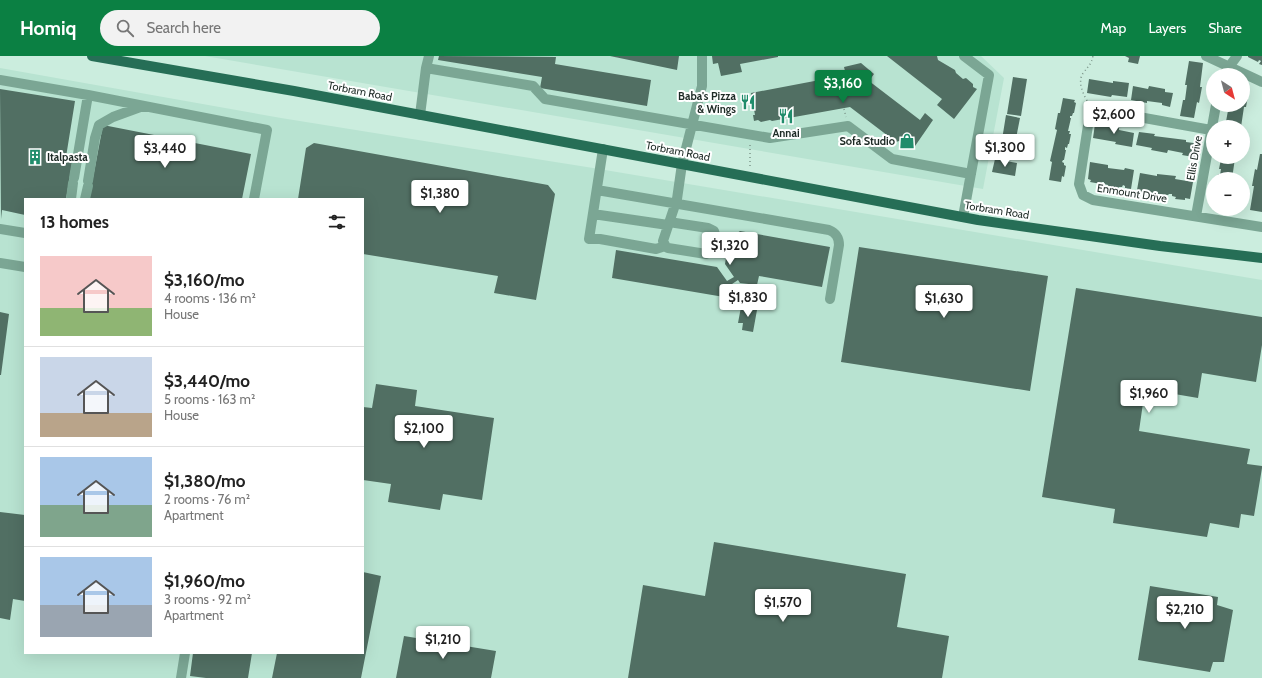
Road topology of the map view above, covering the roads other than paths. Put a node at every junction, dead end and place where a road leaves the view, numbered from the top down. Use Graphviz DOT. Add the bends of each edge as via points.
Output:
graph roads {
  1 [pos="92,56"];
  2 [pos="429,56"];
  3 [pos="702,56"];
  4 [pos="964,56"];
  5 [pos="1206,56"];
  6 [pos="1237,56"];
  7 [pos="1229,66"];
  8 [pos="426,68"];
  9 [pos="0,80"];
  10 [pos="1262,82"];
  11 [pos="88,95"];
  12 [pos="143,106"];
  13 [pos="420,115"];
  14 [pos="692,124"];
  15 [pos="1206,129"];
  16 [pos="603,149"];
  17 [pos="1206,162"];
  18 [pos="682,164"];
  19 [pos="971,174"];
  20 [pos="597,190"];
  21 [pos="71,198"];
  22 [pos="85,198"];
  23 [pos="254,198"];
  24 [pos="675,203"];
  25 [pos="593,214"];
  26 [pos="1196,216"];
  27 [pos="963,217"];
  28 [pos="669,223"];
  29 [pos="1262,227"];
  30 [pos="0,228"];
  31 [pos="24,233"];
  32 [pos="665,246"];
  33 [pos="1262,258"];
  34 [pos="0,263"];
  35 [pos="24,266"];
  36 [pos="830,299"];
  37 [pos="185,654"];
  38 [pos="181,678"];
  1 -- 13 [label="main road, Torbram Road"];
  2 -- 8 [label="street"];
  3 -- 14 [label="street" via="702,86"];
  4 -- 19 [label="street" via="989,75"];
  5 -- 7 [label="street"];
  6 -- 7 [label="street"];
  7 -- 10 [label="street"];
  8 -- 13 [label="street"];
  8 -- 14 [label="street" via="533,86 545,99"];
  9 -- 11 [label="street"];
  11 -- 12 [label="street"];
  11 -- 21 [label="street"];
  12 -- 22 [label="street" via="112,117 99,125"];
  12 -- 23 [label="street" via="267,130"];
  13 -- 16 [label="main road, Torbram Road"];
  14 -- 18 [label="street"];
  14 -- 19 [label="street" via="770,138 848,126 892,159"];
  15 -- 26 [label="street, Enmount Drive" via="1100,110 1089,119 1079,184 1083,195 1093,200"];
  16 -- 18 [label="main road, Torbram Road"];
  16 -- 20 [label="street"];
  17 -- 26 [label="street, Ellis Drive"];
  18 -- 24 [label="street"];
  18 -- 27 [label="main road, Torbram Road"];
  19 -- 27 [label="street"];
  20 -- 24 [label="street"];
  20 -- 25 [label="street"];
  24 -- 28 [label="street"];
  24 -- 36 [label="street" via="833,231 838,237 839,245"];
  25 -- 28 [label="street"];
  25 -- 32 [label="street" via="589,239 656,249"];
  26 -- 29 [label="street, Enmount Drive"];
  27 -- 33 [label="main road, Torbram Road"];
  28 -- 32 [label="street" via="663,241"];
  28 -- 32 [label="street" via="708,228 714,231 716,237 713,249 709,253"];
  30 -- 31 [label="street"];
  34 -- 35 [label="street"];
  37 -- 38 [label="street"];
}
